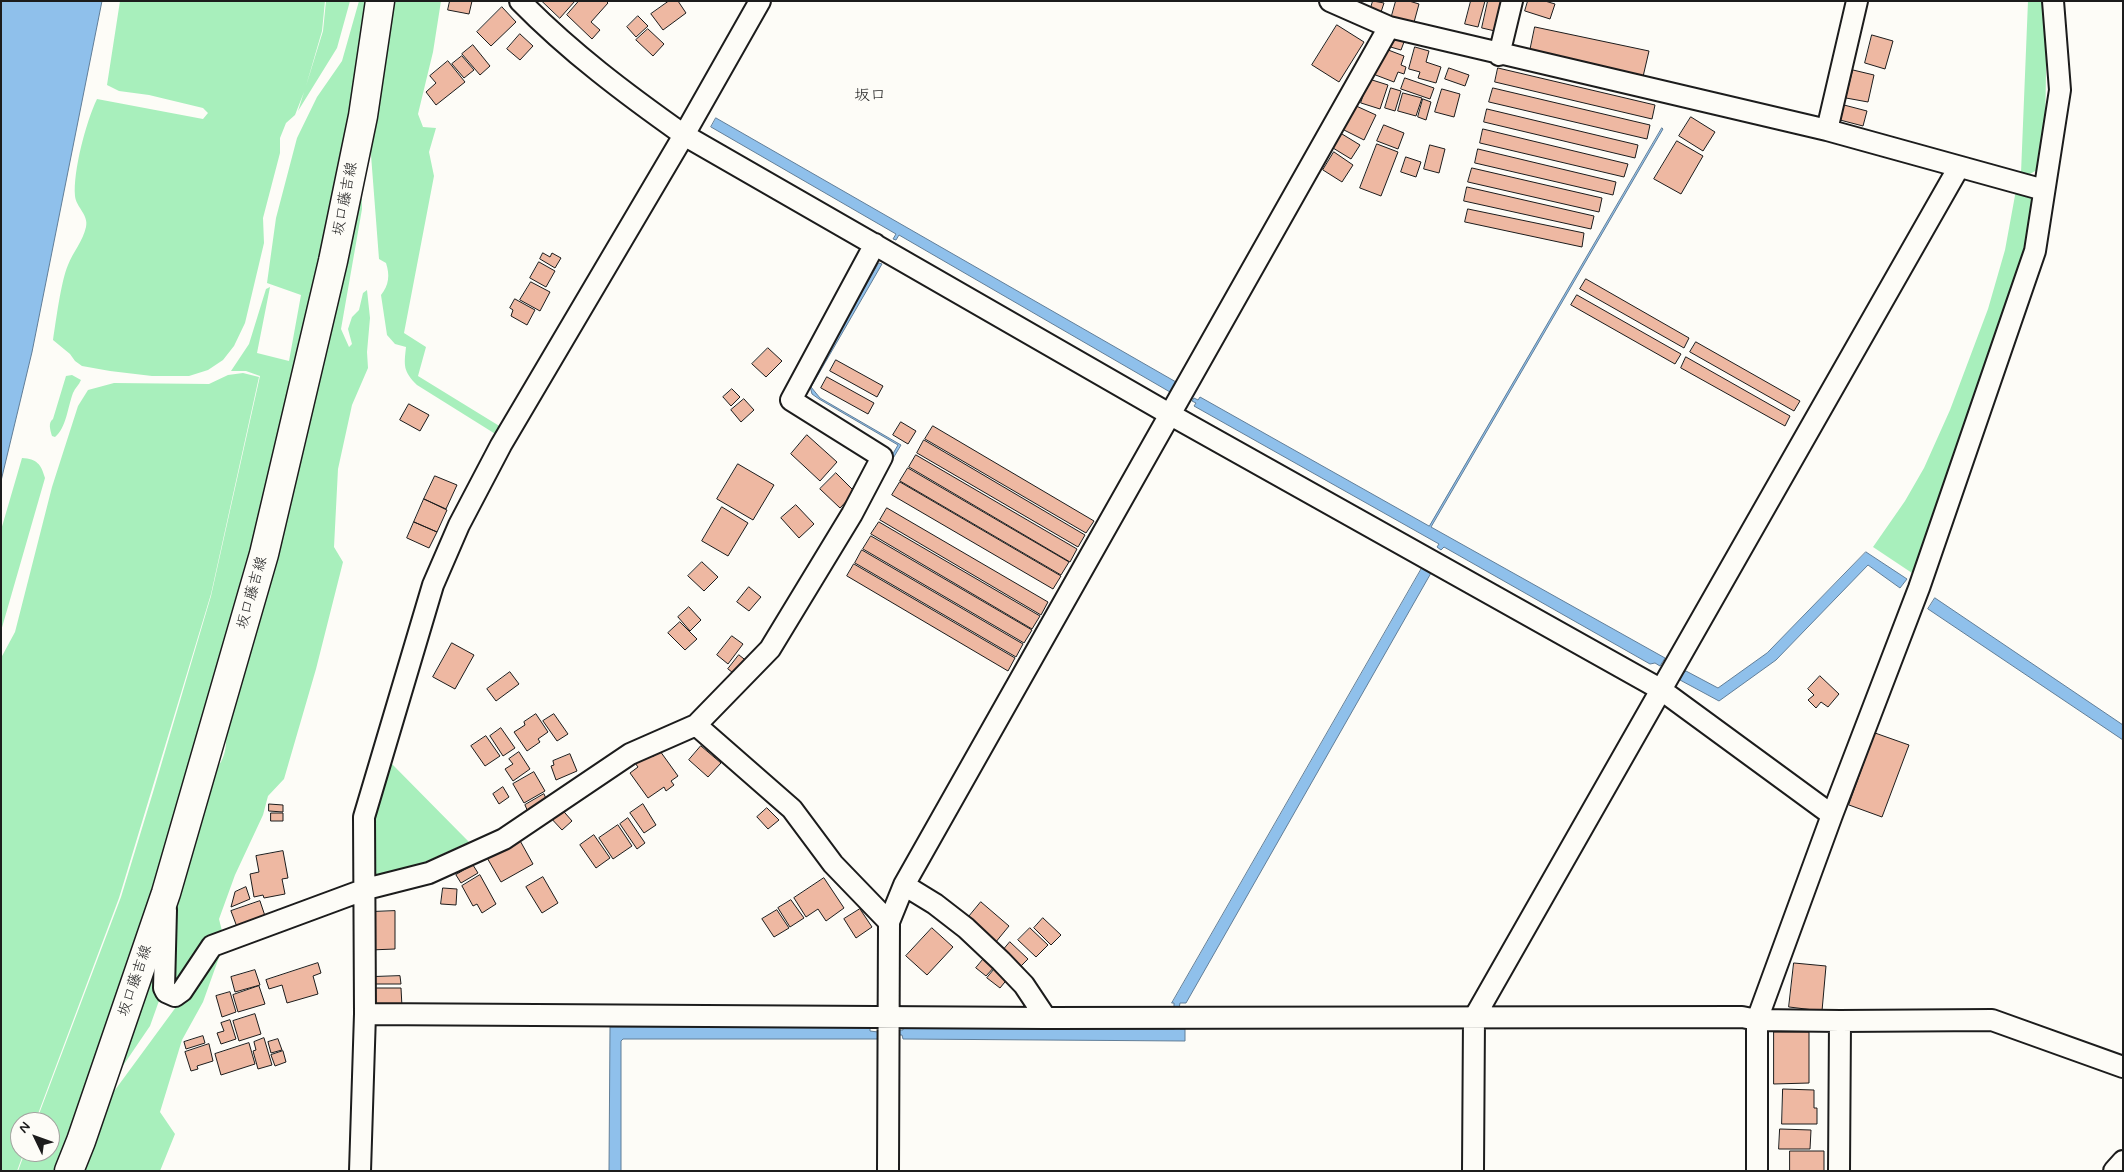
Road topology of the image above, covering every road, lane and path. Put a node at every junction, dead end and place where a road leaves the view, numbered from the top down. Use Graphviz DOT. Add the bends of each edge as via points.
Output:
graph roads {
  1 [pos="380,1"];
  2 [pos="520,1"];
  3 [pos="760,1"];
  4 [pos="1512,1"];
  5 [pos="1857,1"];
  6 [pos="2053,1"];
  7 [pos="1336,2"];
  8 [pos="1389,28"];
  9 [pos="1499,55"];
  10 [pos="1827,130"];
  11 [pos="684,135"];
  12 [pos="1959,167"];
  13 [pos="2044,190"];
  14 [pos="874,244"];
  15 [pos="1171,415"];
  16 [pos="1660,689"];
  17 [pos="696,725"];
  18 [pos="1832,816"];
  19 [pos="904,885"];
  20 [pos="366,889"];
  21 [pos="166,894"];
  22 [pos="889,922"];
  23 [pos="365,1014"];
  24 [pos="887,1016"];
  25 [pos="1046,1018"];
  26 [pos="1474,1018"];
  27 [pos="1757,1020"];
  28 [pos="1840,1021"];
  29 [pos="2123,1067"];
  30 [pos="2123,1161"];
  31 [pos="69,1171"];
  32 [pos="360,1171"];
  33 [pos="888,1171"];
  34 [pos="1473,1171"];
  35 [pos="1757,1171"];
  36 [pos="1839,1171"];
  37 [pos="2114,1171"];
  1 -- 21 [label="main road, 坂口藤吉線" via="363,116 333,261 266,544"];
  2 -- 11 [label="street" via="550,32 633,99"];
  3 -- 11 [label="street"];
  4 -- 9 [label="street"];
  5 -- 10 [label="street"];
  6 -- 13 [label="street" via="2060,90"];
  7 -- 8 [label="street"];
  8 -- 9 [label="street"];
  8 -- 15 [label="street"];
  9 -- 10 [label="street"];
  10 -- 12 [label="street"];
  11 -- 14 [label="street"];
  11 -- 20 [label="street" via="501,445 459,525 433,585 364,817"];
  12 -- 13 [label="street"];
  12 -- 16 [label="street"];
  13 -- 18 [label="street" via="2035,251 1919,588"];
  14 -- 15 [label="street"];
  14 -- 17 [label="street" via="791,400 882,457 852,514 770,649"];
  15 -- 16 [label="street"];
  15 -- 19 [label="street"];
  16 -- 18 [label="street"];
  16 -- 26 [label="street"];
  17 -- 20 [label="street" via="630,754 504,839 429,874"];
  17 -- 22 [label="street" via="792,809 833,864"];
  18 -- 27 [label="street"];
  19 -- 22 [label="street"];
  19 -- 25 [label="street" via="935,904 1002,961 1024,985"];
  20 -- 21 [label="street" via="212,946 182,991 175,996 164,988"];
  20 -- 23 [label="street"];
  21 -- 31 [label="main road, 坂口藤吉線"];
  22 -- 24 [label="street"];
  23 -- 24 [label="street"];
  23 -- 32 [label="street"];
  24 -- 25 [label="street"];
  24 -- 33 [label="street"];
  25 -- 26 [label="street"];
  26 -- 27 [label="street" via="1742,1017"];
  26 -- 34 [label="street"];
  27 -- 28 [label="street"];
  27 -- 35 [label="street"];
  28 -- 29 [label="street" via="1992,1020"];
  28 -- 36 [label="street"];
  30 -- 37 [label="street"];
}
